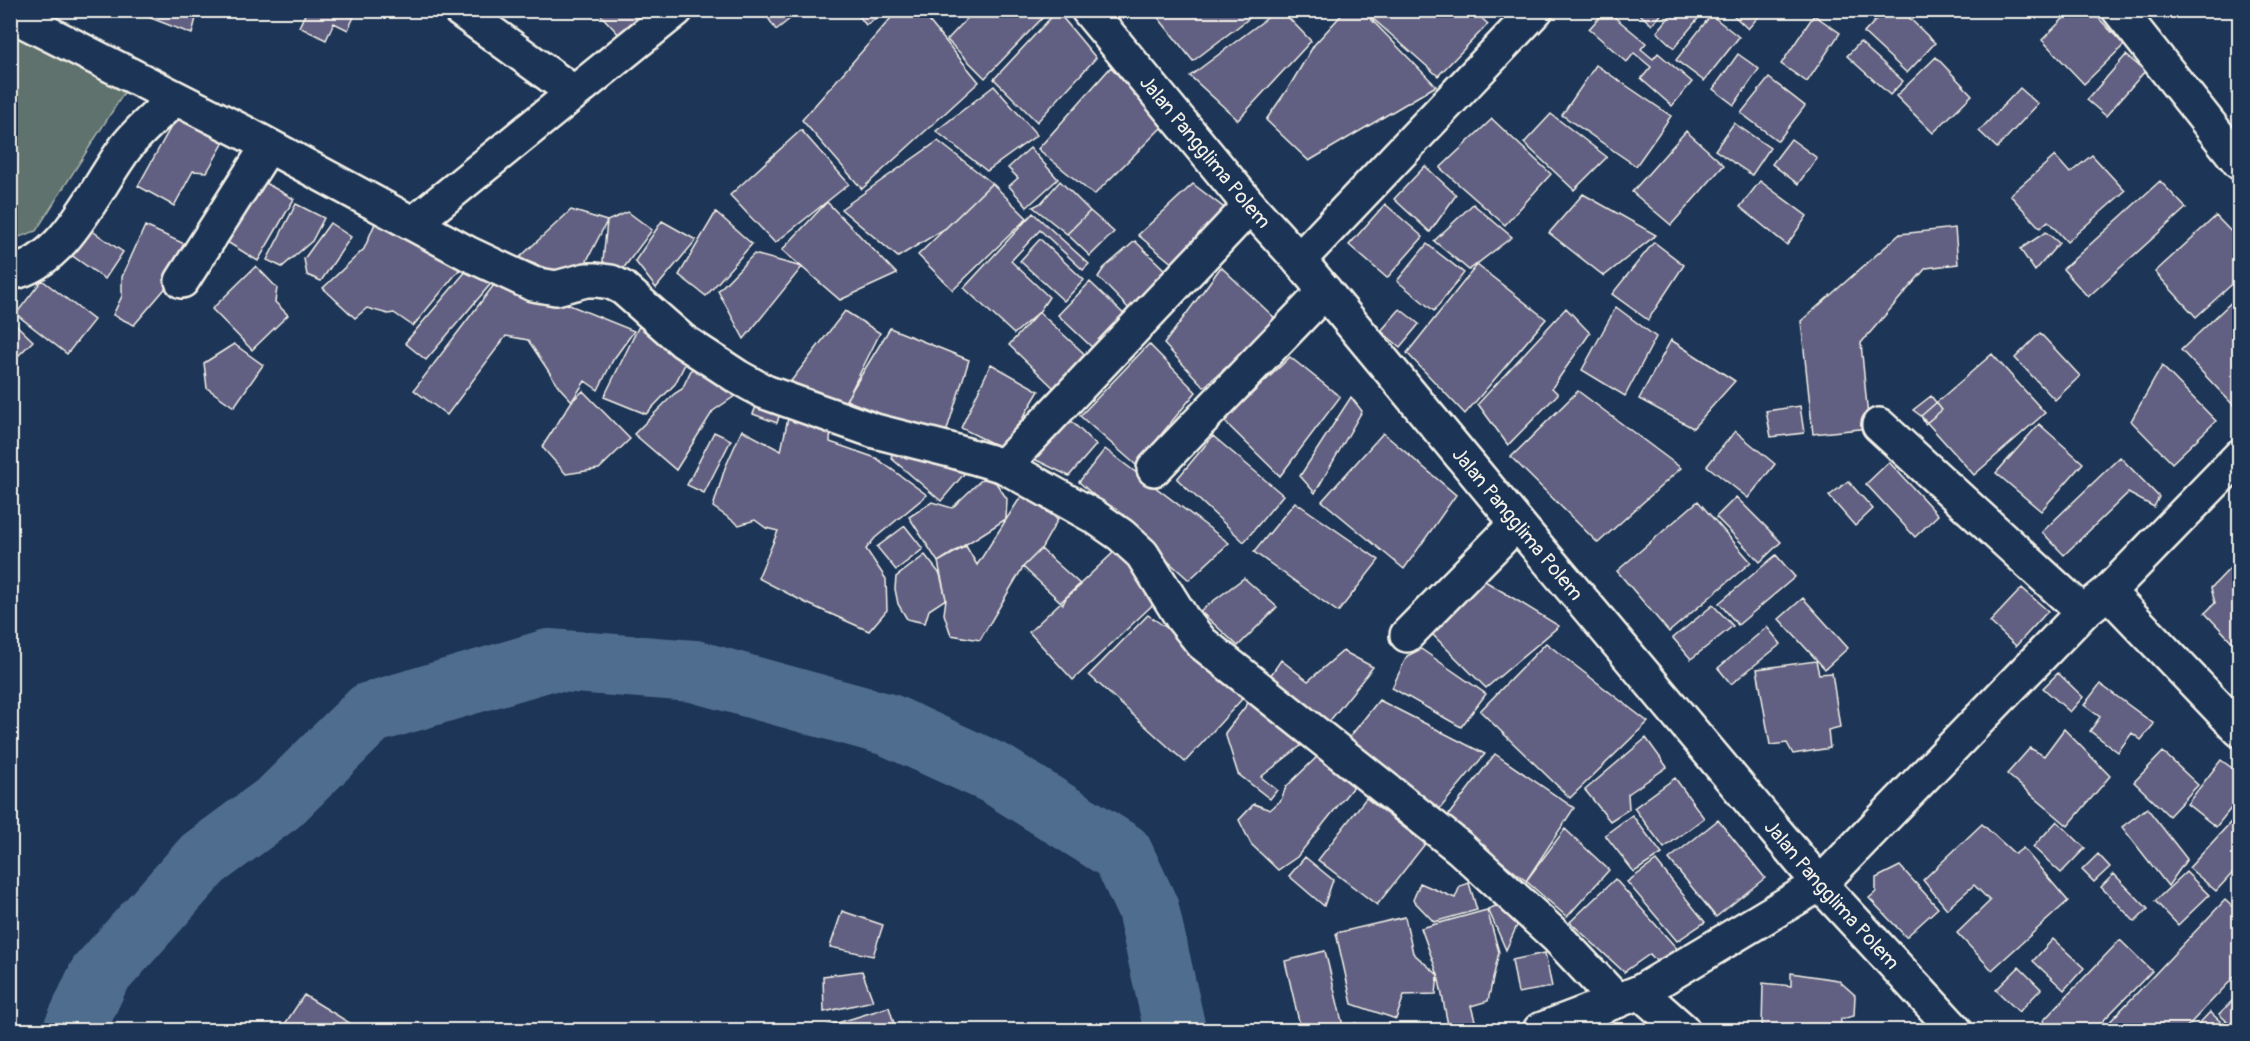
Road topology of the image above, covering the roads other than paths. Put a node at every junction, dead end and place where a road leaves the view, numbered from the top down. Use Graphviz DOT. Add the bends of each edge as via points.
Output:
graph roads {
  1 [pos="460,10"];
  2 [pos="676,10"];
  3 [pos="1088,10"];
  4 [pos="1536,10"];
  5 [pos="2120,10"];
  6 [pos="10,14"];
  7 [pos="573,92"];
  8 [pos="175,98"];
  9 [pos="268,146"];
  10 [pos="2240,163"];
  11 [pos="1251,206"];
  12 [pos="414,223"];
  13 [pos="1299,260"];
  14 [pos="10,273"];
  15 [pos="182,281"];
  16 [pos="1325,291"];
  17 [pos="1879,425"];
  18 [pos="2240,456"];
  19 [pos="1004,466"];
  20 [pos="1154,469"];
  21 [pos="1517,523"];
  22 [pos="2095,602"];
  23 [pos="1407,635"];
  24 [pos="2240,730"];
  25 [pos="1820,884"];
  26 [pos="1628,996"];
  27 [pos="1540,1030"];
  28 [pos="1683,1030"];
  29 [pos="1955,1030"];
  1 -- 7 [label="street"];
  2 -- 7 [label="street"];
  3 -- 11 [label="street, Jalan Pangglima Polem"];
  4 -- 13 [label="street"];
  5 -- 10 [label="street"];
  6 -- 8 [label="street"];
  7 -- 12 [label="street"];
  8 -- 9 [label="street"];
  8 -- 14 [label="street" via="128,146 66,236 43,260"];
  9 -- 12 [label="street"];
  9 -- 15 [label="street"];
  11 -- 13 [label="street, Jalan Pangglima Polem"];
  11 -- 19 [label="street"];
  12 -- 19 [label="street" via="532,284 556,288 597,280 623,288 683,341 775,396 876,431"];
  13 -- 16 [label="street, Jalan Pangglima Polem"];
  16 -- 20 [label="street"];
  16 -- 21 [label="street, Jalan Pangglima Polem"];
  17 -- 22 [label="street"];
  18 -- 22 [label="street"];
  19 -- 26 [label="street" via="1121,535 1142,554 1202,643 1460,848"];
  21 -- 23 [label="street"];
  21 -- 25 [label="street, Jalan Pangglima Polem"];
  22 -- 24 [label="street"];
  22 -- 25 [label="street"];
  25 -- 26 [label="street"];
  25 -- 29 [label="street, Jalan Pangglima Polem"];
  26 -- 27 [label="street"];
  26 -- 28 [label="street"];
}
